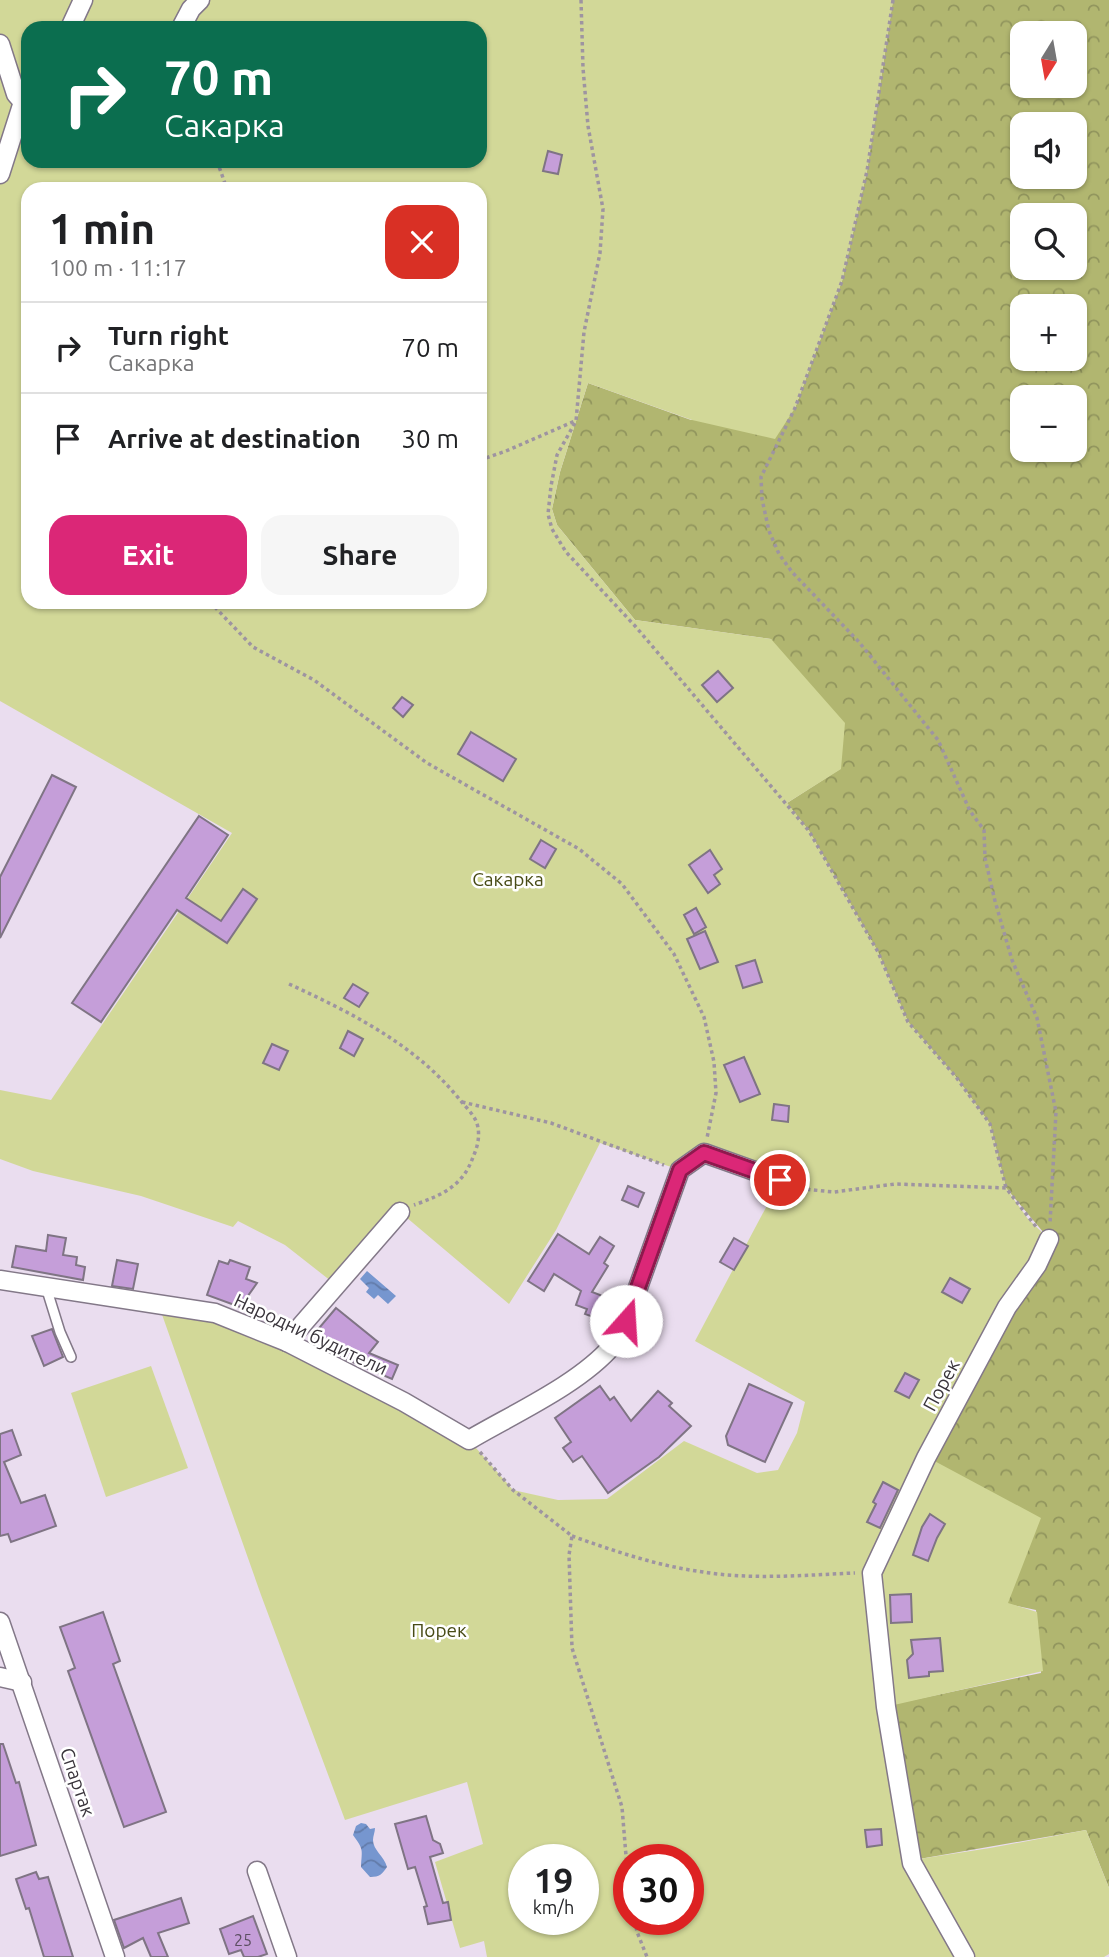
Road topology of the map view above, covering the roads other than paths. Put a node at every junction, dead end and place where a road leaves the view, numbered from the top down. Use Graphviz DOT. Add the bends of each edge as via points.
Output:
graph roads {
  1 [pos="83,0"];
  2 [pos="201,0"];
  3 [pos="73,21"];
  4 [pos="185,21"];
  5 [pos="0,44"];
  6 [pos="21,98"];
  7 [pos="21,114"];
  8 [pos="0,174"];
  9 [pos="780,1180"];
  10 [pos="400,1212"];
  11 [pos="1049,1239"];
  12 [pos="0,1280"];
  13 [pos="45,1286"];
  14 [pos="287,1342"];
  15 [pos="71,1357"];
  16 [pos="0,1622"];
  17 [pos="0,1678"];
  18 [pos="22,1682"];
  19 [pos="257,1871"];
  20 [pos="115,1957"];
  21 [pos="288,1957"];
  22 [pos="965,1957"];
  1 -- 3 [label="street"];
  2 -- 4 [label="street"];
  5 -- 6 [label="street"];
  7 -- 8 [label="street"];
  9 -- 14 [label="street, Народни будители" via="704,1153 680,1170 615,1343 564,1384 468,1440"];
  10 -- 14 [label="street"];
  11 -- 22 [label="street, Порек" via="945,1423 872,1573 886,1707 912,1863"];
  12 -- 13 [label="street, Народни будители"];
  13 -- 14 [label="street, Народни будители" via="215,1313"];
  13 -- 15 [label="lane"];
  16 -- 18 [label="street, Спартак"];
  17 -- 18 [label="street"];
  18 -- 20 [label="street, Спартак"];
  19 -- 21 [label="street"];
}
